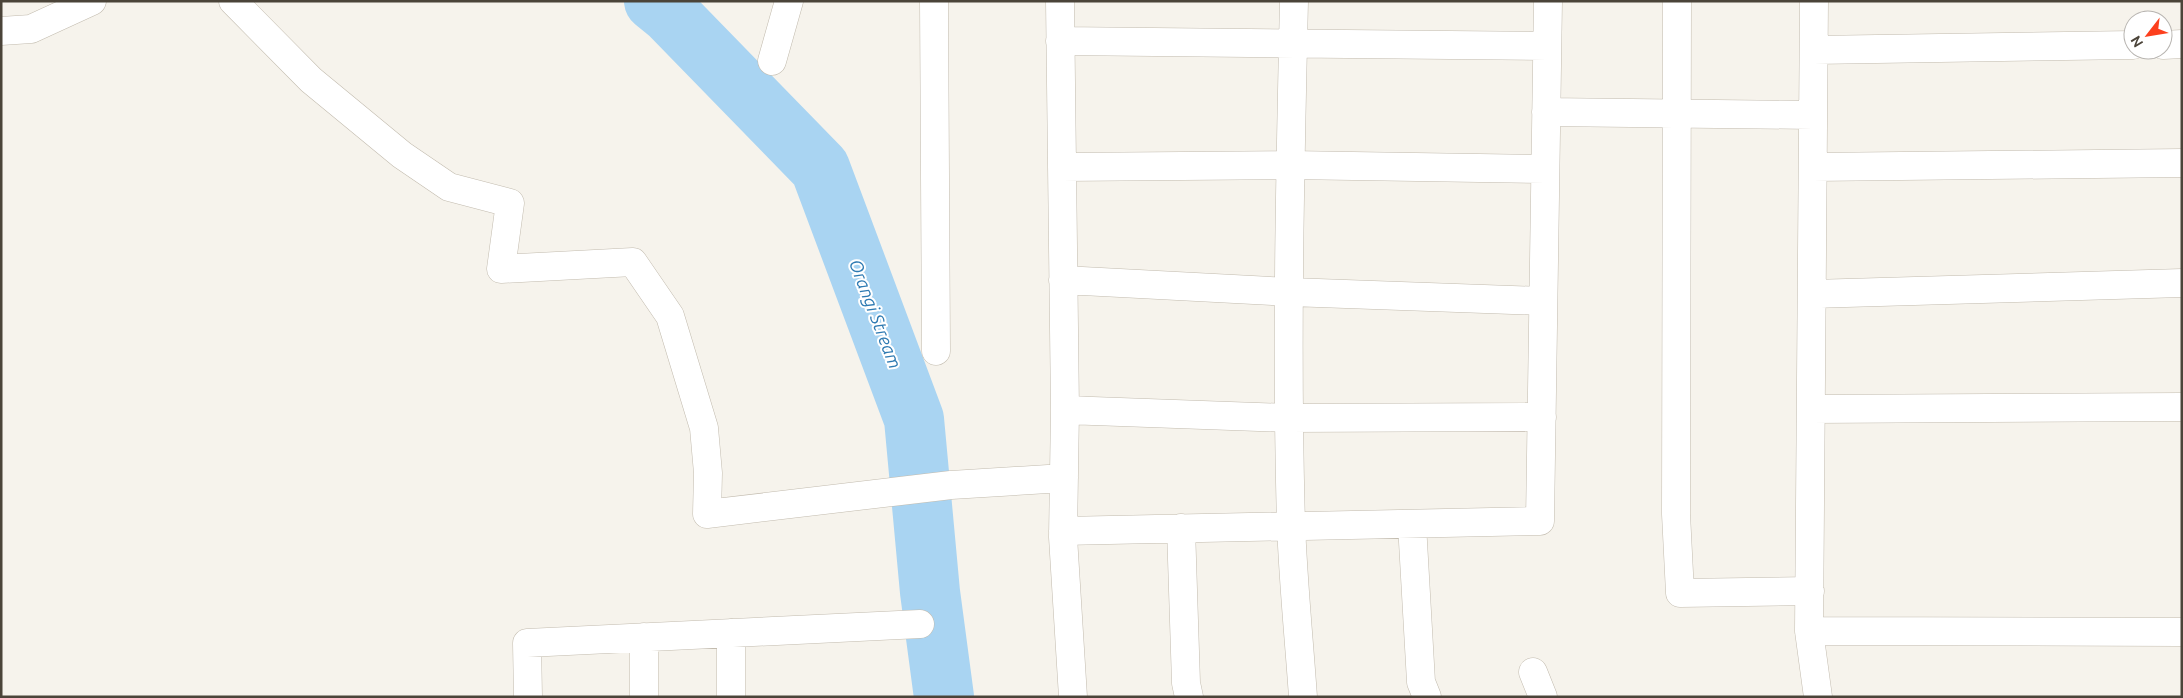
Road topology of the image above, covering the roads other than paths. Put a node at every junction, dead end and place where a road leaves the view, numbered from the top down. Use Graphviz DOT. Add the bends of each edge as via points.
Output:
graph roads {
  1 [pos="92,1"];
  2 [pos="233,1"];
  3 [pos="789,1"];
  4 [pos="934,1"];
  5 [pos="1060,1"];
  6 [pos="1294,1"];
  7 [pos="1548,1"];
  8 [pos="1677,1"];
  9 [pos="1814,1"];
  10 [pos="1,31"];
  11 [pos="1060,42"];
  12 [pos="1293,43"];
  13 [pos="2123,45"];
  14 [pos="1547,46"];
  15 [pos="1814,50"];
  16 [pos="772,61"];
  17 [pos="1546,112"];
  18 [pos="1677,114"];
  19 [pos="1813,115"];
  20 [pos="2182,163"];
  21 [pos="1290,165"];
  22 [pos="1062,167"];
  23 [pos="1813,167"];
  24 [pos="1545,169"];
  25 [pos="1063,280"];
  26 [pos="2182,283"];
  27 [pos="1290,292"];
  28 [pos="1812,294"];
  29 [pos="1543,300"];
  30 [pos="936,351"];
  31 [pos="2182,407"];
  32 [pos="1811,409"];
  33 [pos="1065,410"];
  34 [pos="1542,417"];
  35 [pos="1289,418"];
  36 [pos="1064,478"];
  37 [pos="1412,524"];
  38 [pos="1291,526"];
  39 [pos="1182,528"];
  40 [pos="1063,531"];
  41 [pos="1810,591"];
  42 [pos="920,624"];
  43 [pos="1809,631"];
  44 [pos="2182,632"];
  45 [pos="731,633"];
  46 [pos="644,637"];
  47 [pos="1533,672"];
  48 [pos="528,697"];
  49 [pos="644,697"];
  50 [pos="731,697"];
  51 [pos="1073,697"];
  52 [pos="1188,697"];
  53 [pos="1303,697"];
  54 [pos="1427,697"];
  55 [pos="1544,697"];
  56 [pos="1818,697"];
  1 -- 10 [label="street" via="31,29"];
  2 -- 36 [label="street" via="312,80 402,156 449,187 510,203 501,269 632,262 670,316 702,419 708,473 707,514 951,485"];
  3 -- 16 [label="street"];
  4 -- 30 [label="street"];
  5 -- 11 [label="street"];
  6 -- 12 [label="street"];
  7 -- 14 [label="street"];
  8 -- 18 [label="street"];
  9 -- 15 [label="street"];
  11 -- 12 [label="street"];
  11 -- 22 [label="street"];
  12 -- 14 [label="street"];
  12 -- 21 [label="street"];
  13 -- 15 [label="street"];
  14 -- 17 [label="street"];
  15 -- 19 [label="street"];
  17 -- 18 [label="street"];
  17 -- 24 [label="street"];
  18 -- 19 [label="street"];
  18 -- 41 [label="street" via="1676,514 1680,593"];
  19 -- 23 [label="street"];
  20 -- 23 [label="street"];
  21 -- 22 [label="street"];
  21 -- 24 [label="street"];
  21 -- 27 [label="street"];
  22 -- 25 [label="street"];
  23 -- 28 [label="street"];
  24 -- 29 [label="street"];
  25 -- 27 [label="street"];
  25 -- 33 [label="street"];
  26 -- 28 [label="street"];
  27 -- 29 [label="street"];
  27 -- 35 [label="street"];
  28 -- 32 [label="street"];
  29 -- 34 [label="street"];
  31 -- 32 [label="street"];
  32 -- 41 [label="street"];
  33 -- 35 [label="street"];
  33 -- 36 [label="street"];
  34 -- 35 [label="street"];
  34 -- 37 [label="street" via="1540,521"];
  35 -- 38 [label="street"];
  36 -- 40 [label="street"];
  37 -- 38 [label="street"];
  37 -- 54 [label="street" via="1421,682"];
  38 -- 39 [label="street"];
  38 -- 53 [label="street"];
  39 -- 40 [label="street"];
  39 -- 52 [label="street"];
  40 -- 51 [label="street"];
  41 -- 43 [label="street"];
  42 -- 45 [label="street"];
  43 -- 44 [label="street"];
  43 -- 56 [label="street"];
  45 -- 46 [label="street"];
  45 -- 50 [label="street"];
  46 -- 48 [label="street" via="527,642"];
  46 -- 49 [label="street"];
  47 -- 55 [label="street"];
}
